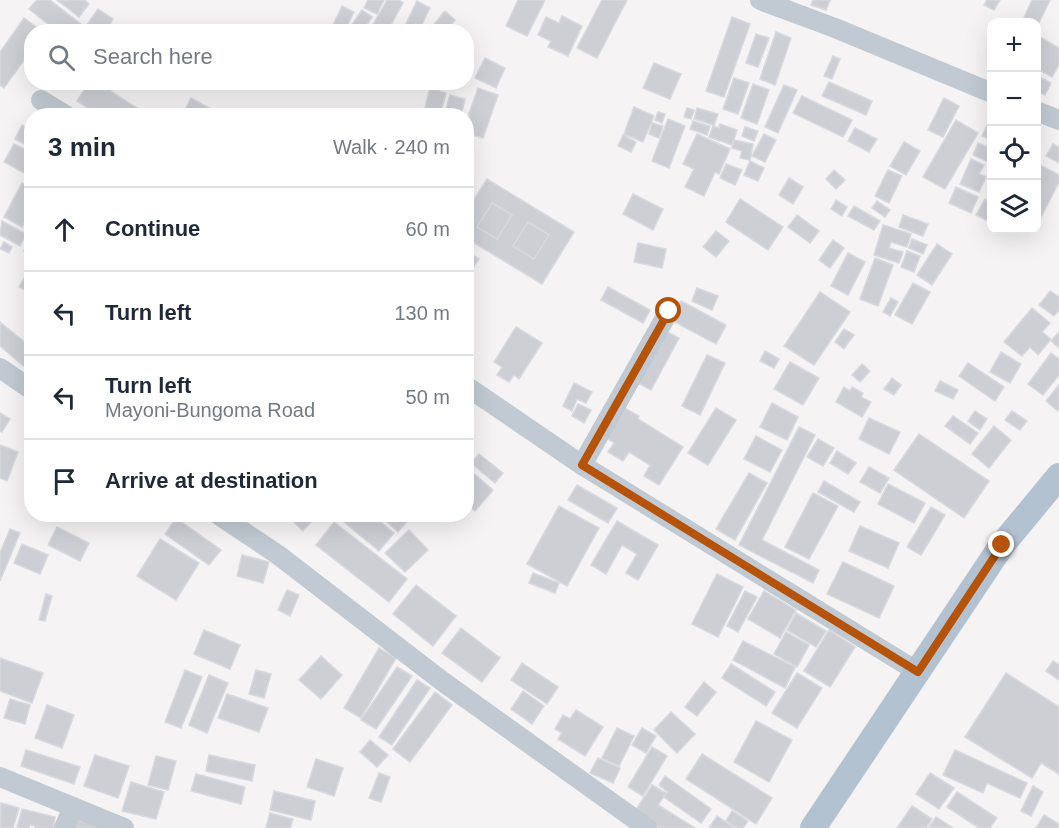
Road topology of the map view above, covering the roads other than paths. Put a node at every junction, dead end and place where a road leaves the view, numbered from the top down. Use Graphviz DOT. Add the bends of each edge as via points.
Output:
graph roads {
  1 [pos="760,0"];
  2 [pos="987,91"];
  3 [pos="41,100"];
  4 [pos="54,108"];
  5 [pos="1041,113"];
  6 [pos="1059,120"];
  7 [pos="669,311"];
  8 [pos="0,368"];
  9 [pos="24,384"];
  10 [pos="474,391"];
  11 [pos="582,465"];
  12 [pos="1059,476"];
  13 [pos="229,522"];
  14 [pos="918,672"];
  15 [pos="0,777"];
  16 [pos="73,807"];
  17 [pos="64,828"];
  18 [pos="124,828"];
  19 [pos="647,828"];
  20 [pos="813,828"];
  1 -- 2 [label="street"];
  3 -- 4 [label="street"];
  5 -- 6 [label="street"];
  7 -- 11 [label="street"];
  8 -- 9 [label="street"];
  10 -- 11 [label="street"];
  11 -- 14 [label="street"];
  12 -- 14 [label="main road" via="1002,545"];
  13 -- 19 [label="street"];
  14 -- 20 [label="main road"];
  15 -- 16 [label="street"];
  16 -- 17 [label="street"];
  16 -- 18 [label="street"];
}
